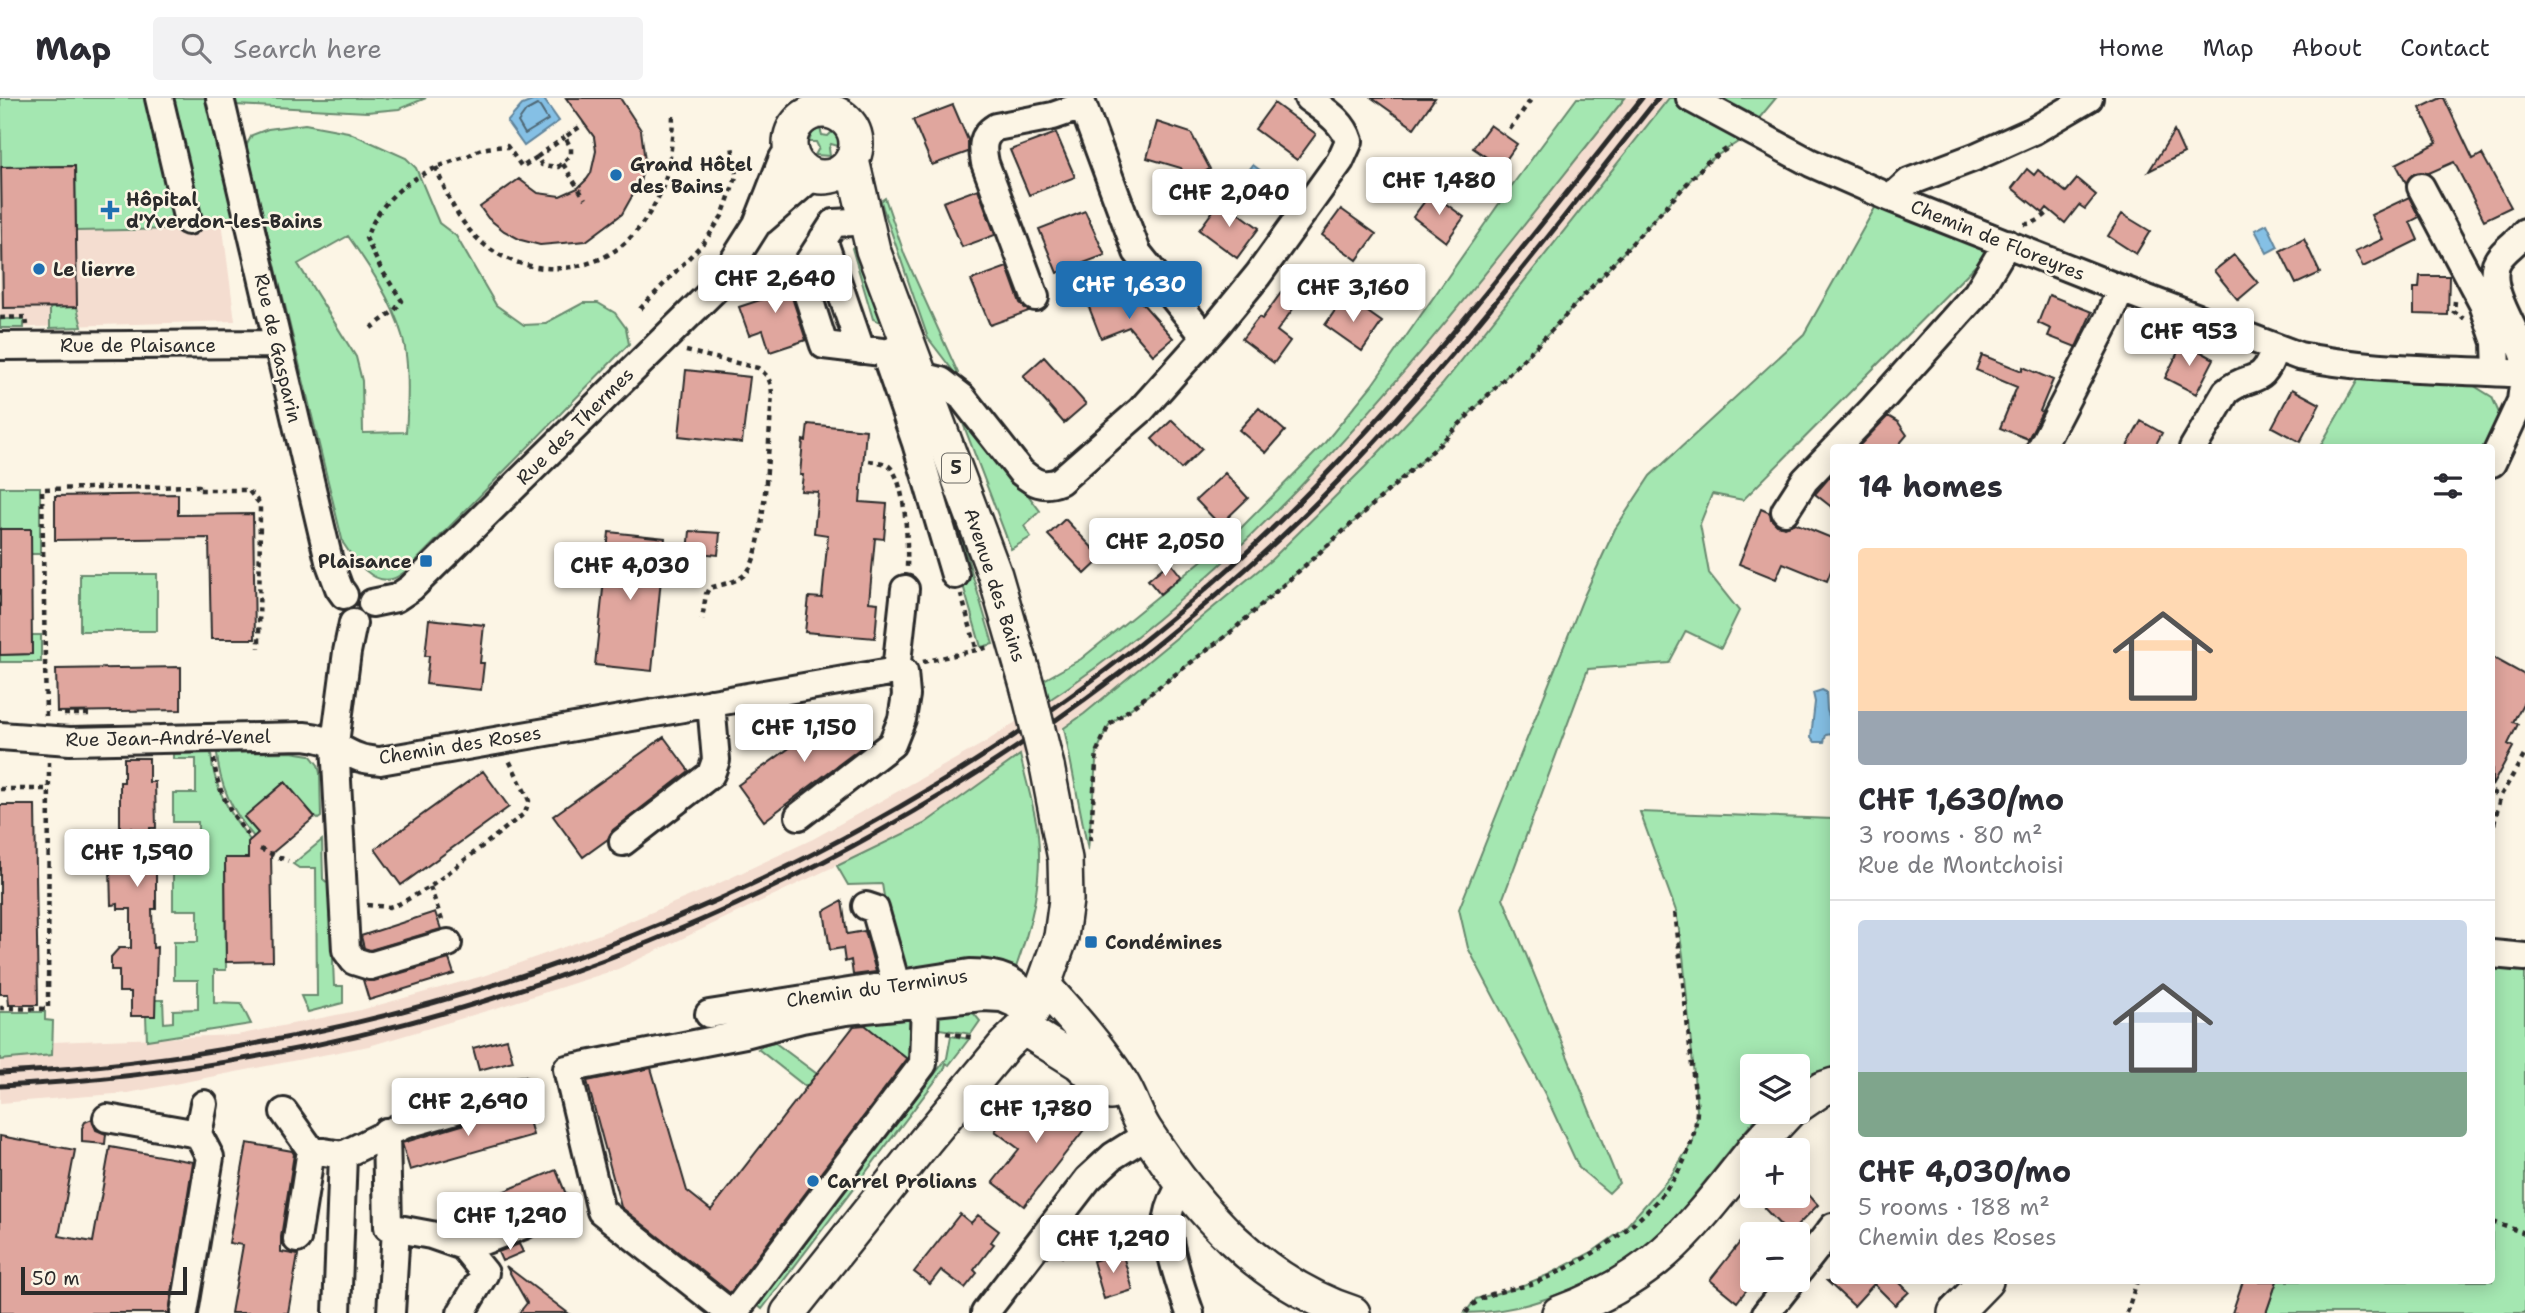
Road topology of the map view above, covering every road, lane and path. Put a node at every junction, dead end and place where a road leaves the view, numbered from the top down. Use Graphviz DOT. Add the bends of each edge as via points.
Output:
graph roads {
  1 [pos="159,98"];
  2 [pos="220,98"];
  3 [pos="1308,98"];
  4 [pos="1532,98"];
  5 [pos="1690,98"];
  6 [pos="2089,98"];
  7 [pos="1081,102"];
  8 [pos="834,106"];
  9 [pos="673,116"];
  10 [pos="584,124"];
  11 [pos="1510,129"];
  12 [pos="1737,130"];
  13 [pos="565,138"];
  14 [pos="732,146"];
  15 [pos="812,148"];
  16 [pos="537,157"];
  17 [pos="563,164"];
  18 [pos="436,167"];
  19 [pos="2421,187"];
  20 [pos="1891,198"];
  21 [pos="585,199"];
  22 [pos="2050,211"];
  23 [pos="188,221"];
  24 [pos="853,222"];
  25 [pos="2525,232"];
  26 [pos="2013,233"];
  27 [pos="873,250"];
  28 [pos="2121,289"];
  29 [pos="1035,297"];
  30 [pos="640,309"];
  31 [pos="371,328"];
  32 [pos="1206,337"];
  33 [pos="276,344"];
  34 [pos="0,346"];
  35 [pos="898,347"];
  36 [pos="675,348"];
  37 [pos="2275,348"];
  38 [pos="2525,357"];
  39 [pos="2497,372"];
  40 [pos="2525,372"];
  41 [pos="922,376"];
  42 [pos="1840,444"];
  43 [pos="2043,444"];
  44 [pos="2195,444"];
  45 [pos="1830,454"];
  46 [pos="2495,457"];
  47 [pos="869,461"];
  48 [pos="1785,511"];
  49 [pos="955,575"];
  50 [pos="905,589"];
  51 [pos="344,595"];
  52 [pos="372,603"];
  53 [pos="702,620"];
  54 [pos="353,622"];
  55 [pos="259,648"];
  56 [pos="900,672"];
  57 [pos="711,703"];
  58 [pos="46,727"];
  59 [pos="0,736"];
  60 [pos="501,739"];
  61 [pos="335,743"];
  62 [pos="214,751"];
  63 [pos="48,753"];
  64 [pos="2525,754"];
  65 [pos="0,789"];
  66 [pos="47,789"];
  67 [pos="2495,794"];
  68 [pos="2500,797"];
  69 [pos="799,816"];
  70 [pos="2495,820"];
  71 [pos="251,839"];
  72 [pos="623,842"];
  73 [pos="1089,848"];
  74 [pos="260,849"];
  75 [pos="288,861"];
  76 [pos="430,887"];
  77 [pos="343,902"];
  78 [pos="866,906"];
  79 [pos="1675,911"];
  80 [pos="448,943"];
  81 [pos="2495,954"];
  82 [pos="2525,957"];
  83 [pos="896,984"];
  84 [pos="925,1002"];
  85 [pos="1034,1007"];
  86 [pos="0,1008"];
  87 [pos="709,1014"];
  88 [pos="949,1033"];
  89 [pos="976,1038"];
  90 [pos="1830,1086"];
  91 [pos="521,1091"];
  92 [pos="1810,1097"];
  93 [pos="204,1104"];
  94 [pos="284,1112"];
  95 [pos="107,1118"];
  96 [pos="1777,1124"];
  97 [pos="1145,1130"];
  98 [pos="386,1132"];
  99 [pos="198,1134"];
  100 [pos="1764,1138"];
  101 [pos="312,1150"];
  102 [pos="343,1155"];
  103 [pos="1740,1166"];
  104 [pos="1183,1182"];
  105 [pos="2495,1223"];
  106 [pos="524,1225"];
  107 [pos="396,1228"];
  108 [pos="1830,1231"];
  109 [pos="2525,1233"];
  110 [pos="297,1238"];
  111 [pos="465,1248"];
  112 [pos="1810,1256"];
  113 [pos="1983,1284"];
  114 [pos="2136,1284"];
  115 [pos="1783,1292"];
  116 [pos="184,1313"];
  117 [pos="337,1313"];
  118 [pos="390,1313"];
  119 [pos="461,1313"];
  120 [pos="732,1313"];
  121 [pos="788,1313"];
  122 [pos="985,1313"];
  123 [pos="1190,1313"];
  124 [pos="1353,1313"];
  125 [pos="1466,1313"];
  126 [pos="1559,1313"];
  127 [pos="1766,1313"];
  128 [pos="1955,1313"];
  129 [pos="2127,1313"];
  1 -- 23 [label="street"];
  2 -- 33 [label="street, Rue de Gasparin"];
  3 -- 32 [label="street" via="1343,126 1349,141 1346,150 1258,275"];
  4 -- 11 [label="path"];
  5 -- 12 [label="street, Chemin de Floreyres"];
  6 -- 20 [label="street" via="2034,131 1909,182"];
  7 -- 29 [label="street" via="1053,116 996,127 984,138 985,163"];
  7 -- 32 [label="street" via="1137,252"];
  8 -- 15 [label="main road" via="805,116"];
  8 -- 15 [label="main road" via="855,134 856,152"];
  9 -- 18 [label="path" via="670,165 647,217 610,253 556,270 523,265 498,254 471,232"];
  10 -- 13 [label="path"];
  12 -- 20 [label="street, Chemin de Floreyres"];
  12 -- 73 [label="path" via="1436,448 1231,632 1109,725 1097,751"];
  13 -- 16 [label="path"];
  13 -- 17 [label="path" via="571,155"];
  14 -- 30 [label="path" via="737,175 722,216 706,240"];
  15 -- 24 [label="main road, 5"];
  15 -- 27 [label="main road, 5" via="862,194"];
  15 -- 52 [label="street, Rue des Thermes" via="783,158 757,224 718,287 411,588 396,598"];
  16 -- 17 [label="path" via="549,167"];
  16 -- 18 [label="path" via="522,167 507,146 479,150"];
  17 -- 21 [label="path"];
  18 -- 31 [label="path" via="413,178 386,201 372,221 366,238 372,254 402,301"];
  19 -- 39 [label="street" via="2483,304 2494,336"];
  20 -- 26 [label="street, Chemin de Floreyres"];
  22 -- 26 [label="path"];
  24 -- 27 [label="main road, 5"];
  24 -- 35 [label="street" via="834,223 823,239 861,350"];
  25 -- 38 [label="street" via="2496,263 2494,279"];
  26 -- 28 [label="street, Chemin de Floreyres"];
  26 -- 42 [label="street" via="1977,293"];
  27 -- 35 [label="main road, Avenue des Bains / 5"];
  28 -- 37 [label="street, Chemin de Floreyres"];
  28 -- 43 [label="street"];
  32 -- 41 [label="street" via="1142,410 1050,485 1041,485 1021,472 962,397 941,381"];
  33 -- 34 [label="street, Rue de Plaisance"];
  33 -- 51 [label="street, Rue de Gasparin" via="329,561"];
  35 -- 41 [label="main road, Avenue des Bains / 5"];
  35 -- 49 [label="street" via="889,365"];
  36 -- 53 [label="path" via="747,363 767,374 771,383 759,544 748,571 738,580 709,588"];
  37 -- 39 [label="street, Chemin de Floreyres" via="2329,362"];
  37 -- 44 [label="street" via="2262,374 2232,387 2221,398"];
  39 -- 40 [label="street, Chemin de Floreyres"];
  40 -- 46 [label="street" via="2521,401"];
  41 -- 85 [label="main road, Avenue des Bains / 5, bridge" via="995,575 1047,766 1065,859 1061,937"];
  45 -- 48 [label="street"];
  47 -- 50 [label="path" via="890,467 896,477 908,547"];
  49 -- 56 [label="path" via="979,650 918,663"];
  50 -- 56 [label="street"];
  51 -- 52 [label="street" via="362,591"];
  51 -- 54 [label="street" via="341,614"];
  52 -- 54 [label="street" via="368,618"];
  54 -- 61 [label="street"];
  55 -- 58 [label="path" via="260,504 248,490 198,490 199,486 42,489"];
  56 -- 57 [label="street, Chemin des Roses"];
  56 -- 69 [label="street" via="906,695 892,744"];
  57 -- 60 [label="street, Chemin des Roses"];
  57 -- 72 [label="street" via="716,760 711,774"];
  59 -- 61 [label="street, Rue Jean-André-Venel" via="70,741 288,736 319,737"];
  60 -- 61 [label="street, Chemin des Roses" via="380,761 359,758"];
  60 -- 76 [label="path" via="527,796 525,813"];
  61 -- 77 [label="street"];
  62 -- 71 [label="path" via="220,787"];
  63 -- 66 [label="path"];
  64 -- 68 [label="path"];
  65 -- 66 [label="path"];
  66 -- 86 [label="path" via="48,1009"];
  67 -- 68 [label="path"];
  68 -- 70 [label="path"];
  74 -- 75 [label="path"];
  76 -- 77 [label="path" via="389,907"];
  76 -- 80 [label="path"];
  77 -- 80 [label="street" via="346,950 362,965"];
  78 -- 83 [label="street" via="875,909"];
  79 -- 125 [label="path" via="1697,1111 1695,1136 1686,1159 1649,1209 1596,1251 1533,1283 1474,1303"];
  81 -- 82 [label="street"];
  83 -- 85 [label="street, Chemin du Terminus" via="987,973 1013,981"];
  83 -- 87 [label="street, Chemin du Terminus"];
  84 -- 85 [label="street" via="983,997"];
  84 -- 120 [label="street" via="923,1063"];
  84 -- 120 [label="street" via="802,1019 567,1069 601,1211"];
  85 -- 97 [label="main road" via="1079,1063"];
  85 -- 97 [label="main road" via="1092,1041 1123,1085"];
  85 -- 121 [label="main road, 5"];
  88 -- 89 [label="path"];
  90 -- 92 [label="main road"];
  91 -- 98 [label="street"];
  93 -- 99 [label="street"];
  94 -- 101 [label="street"];
  95 -- 99 [label="street"];
  96 -- 100 [label="main road"];
  97 -- 104 [label="main road"];
  97 -- 122 [label="street" via="1087,1179"];
  98 -- 102 [label="street"];
  98 -- 107 [label="street" via="388,1227"];
  99 -- 116 [label="street" via="210,1157"];
  101 -- 102 [label="street"];
  101 -- 110 [label="street"];
  102 -- 117 [label="street"];
  103 -- 126 [label="main road" via="1693,1226 1656,1261 1618,1287"];
  104 -- 123 [label="street" via="1167,1220"];
  104 -- 124 [label="main road" via="1246,1254 1279,1278"];
  105 -- 109 [label="path"];
  106 -- 111 [label="street"];
  107 -- 111 [label="street"];
  107 -- 118 [label="street"];
  108 -- 112 [label="street"];
  111 -- 119 [label="street" via="485,1273"];
  113 -- 128 [label="main road"];
  114 -- 129 [label="path"];
  115 -- 127 [label="street"];
}
